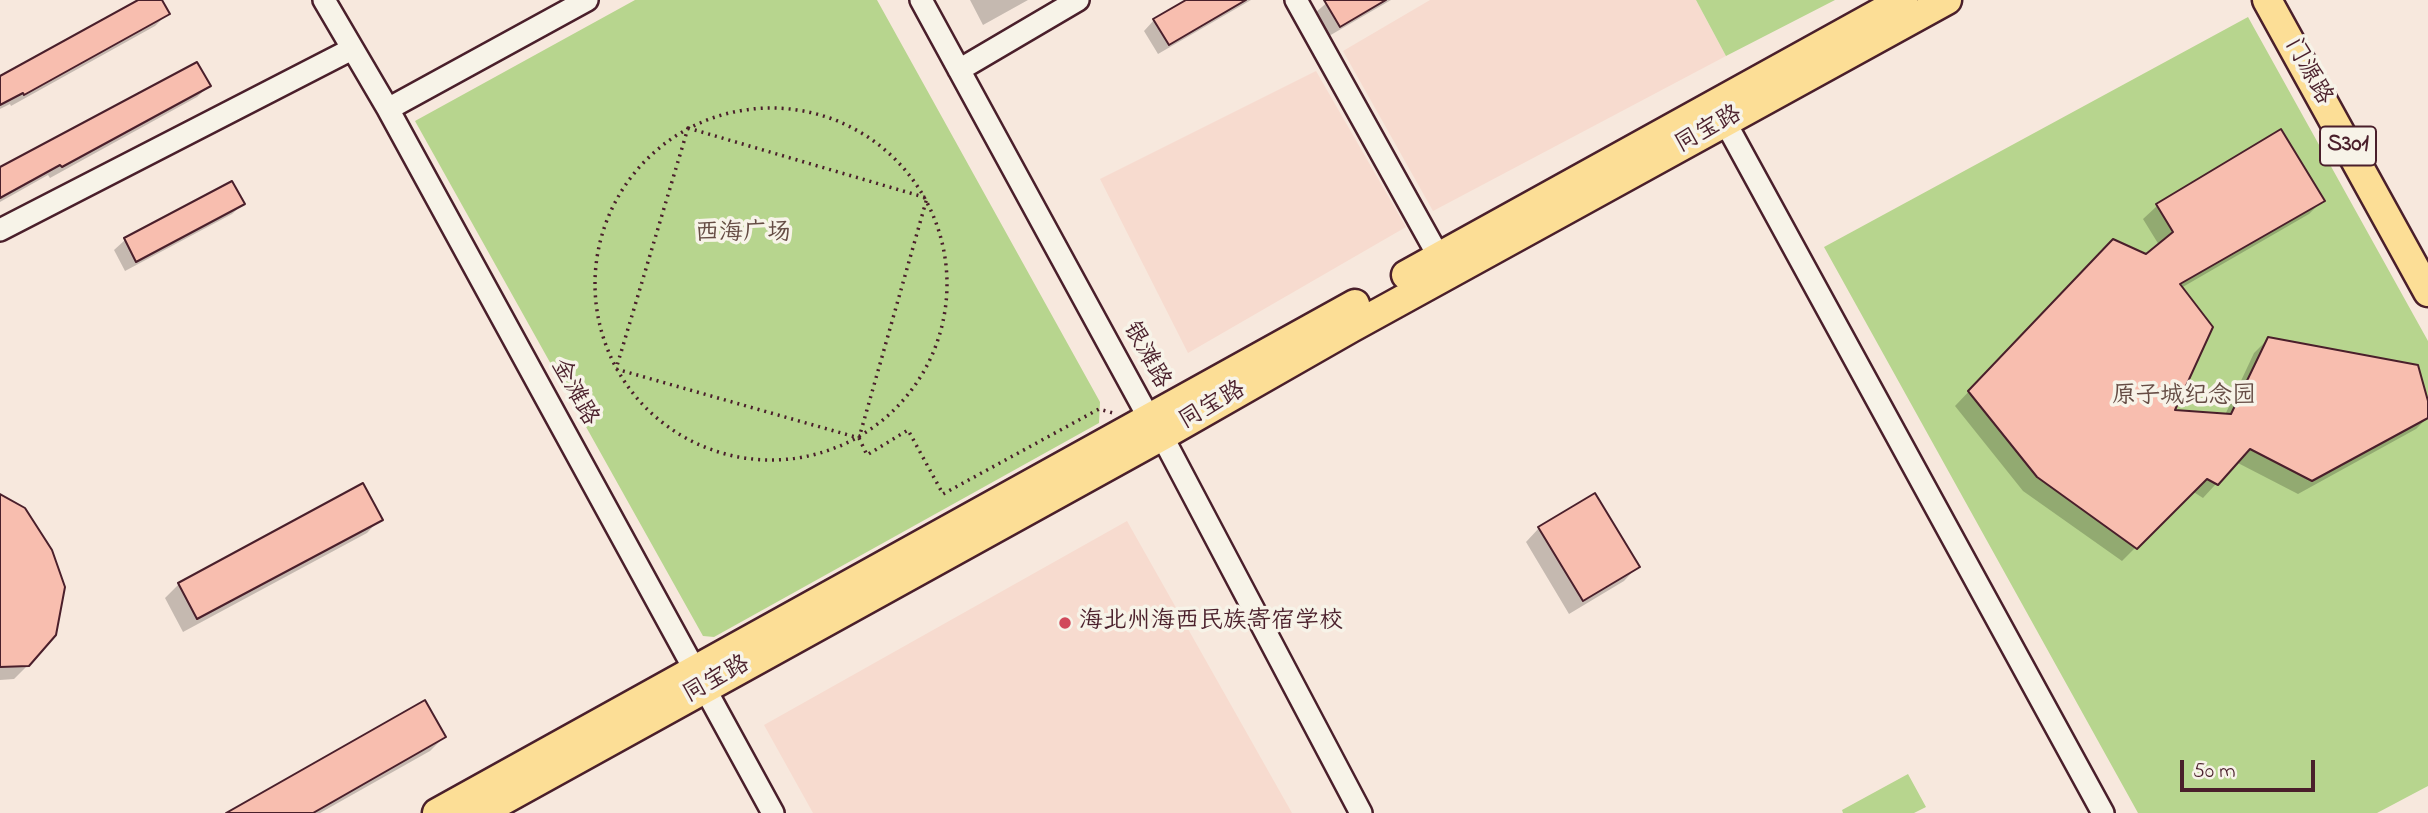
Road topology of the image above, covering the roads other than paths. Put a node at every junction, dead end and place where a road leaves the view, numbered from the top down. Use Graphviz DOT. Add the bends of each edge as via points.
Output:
graph roads {
  1 [pos="324,0"];
  2 [pos="587,0"];
  3 [pos="921,0"];
  4 [pos="1078,0"];
  5 [pos="1296,0"];
  6 [pos="1903,0"];
  7 [pos="1947,0"];
  8 [pos="2267,0"];
  9 [pos="352,49"];
  10 [pos="959,70"];
  11 [pos="388,109"];
  12 [pos="1721,113"];
  13 [pos="0,230"];
  14 [pos="1440,257"];
  15 [pos="2428,292"];
  16 [pos="1156,427"];
  17 [pos="698,680"];
  18 [pos="437,813"];
  19 [pos="480,813"];
  20 [pos="773,813"];
  21 [pos="1361,813"];
  22 [pos="2103,813"];
  1 -- 9 [label="street, 金滩路"];
  2 -- 11 [label="street"];
  3 -- 10 [label="street, 银滩路"];
  4 -- 10 [label="street"];
  5 -- 14 [label="street"];
  6 -- 12 [label="main road, 同宝路"];
  7 -- 12 [label="main road, 同宝路"];
  8 -- 15 [label="main road, 门源路 / S301"];
  9 -- 11 [label="street, 金滩路"];
  9 -- 13 [label="street"];
  10 -- 16 [label="street, 银滩路"];
  11 -- 17 [label="street, 金滩路"];
  12 -- 14 [label="main road, 同宝路"];
  12 -- 16 [label="main road, 同宝路" via="1351,328"];
  12 -- 22 [label="street"];
  14 -- 16 [label="main road, 同宝路"];
  16 -- 17 [label="main road, 同宝路"];
  16 -- 21 [label="street, 银滩路"];
  17 -- 18 [label="main road, 同宝路"];
  17 -- 19 [label="main road, 同宝路"];
  17 -- 20 [label="street, 金滩路"];
}
